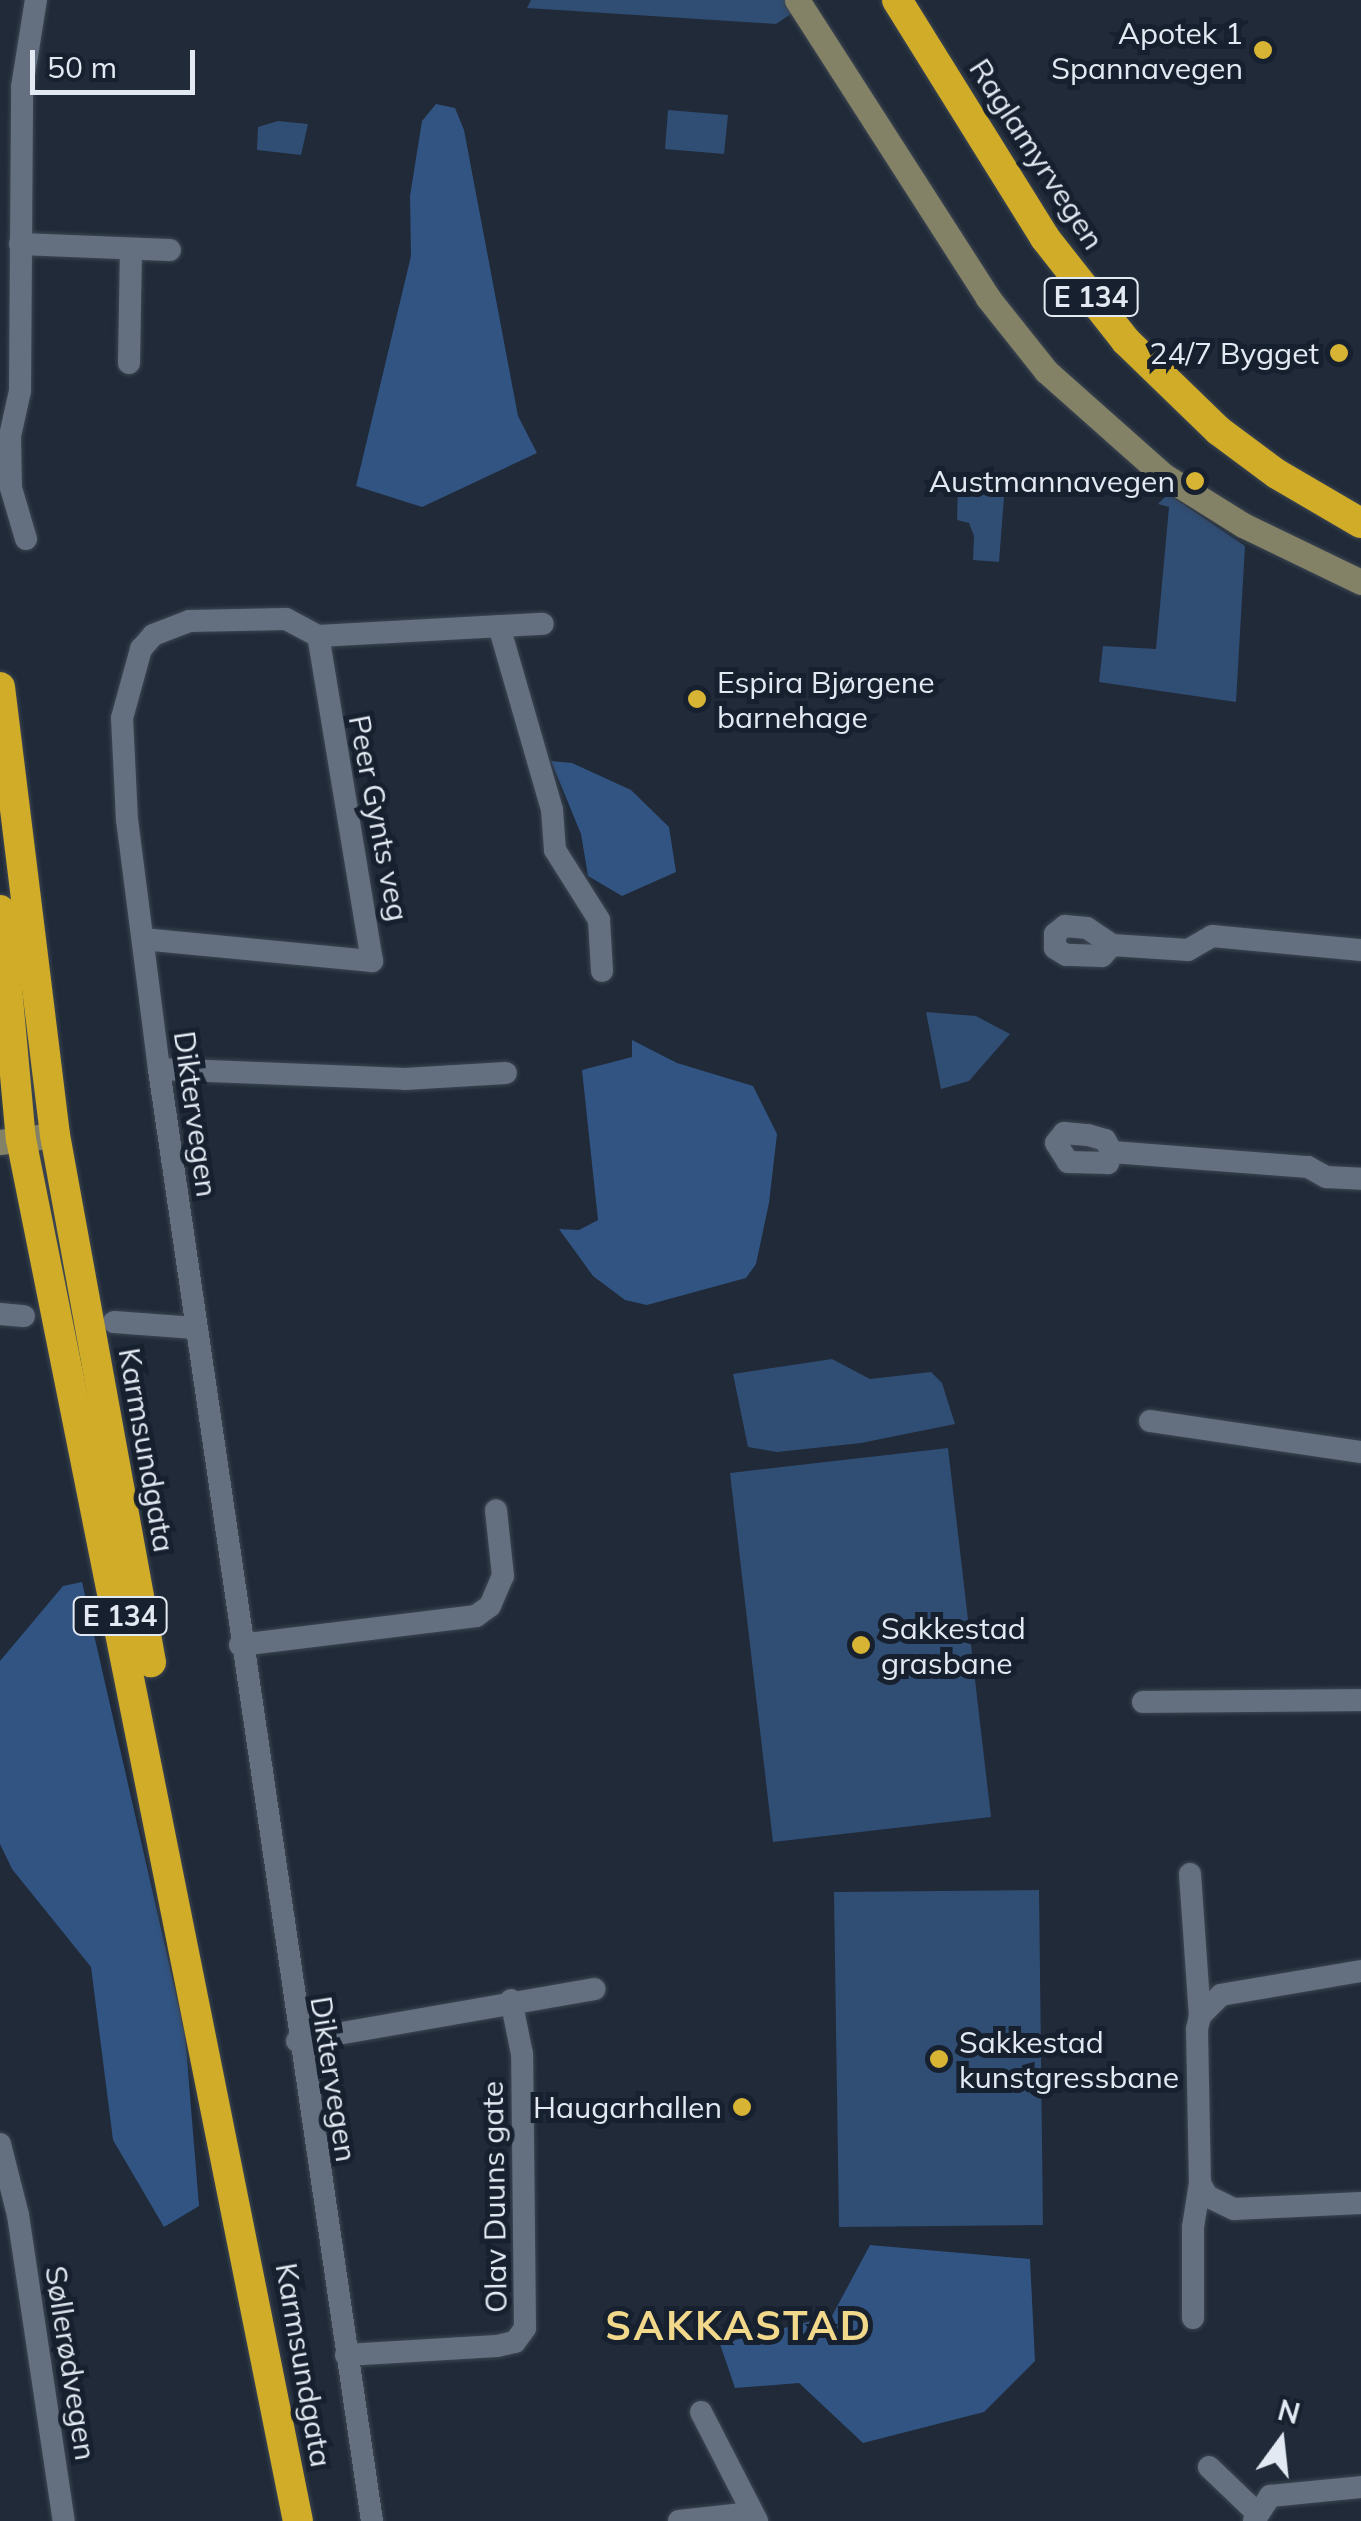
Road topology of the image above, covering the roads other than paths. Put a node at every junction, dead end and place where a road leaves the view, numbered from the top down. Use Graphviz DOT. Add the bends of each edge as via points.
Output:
graph roads {
  1 [pos="36,0"];
  2 [pos="797,0"];
  3 [pos="897,0"];
  4 [pos="20,244"];
  5 [pos="131,249"];
  6 [pos="170,250"];
  7 [pos="130,363"];
  8 [pos="1361,523"];
  9 [pos="26,538"];
  10 [pos="1361,582"];
  11 [pos="543,624"];
  12 [pos="499,626"];
  13 [pos="318,636"];
  14 [pos="0,686"];
  15 [pos="0,910"];
  16 [pos="143,939"];
  17 [pos="1112,946"];
  18 [pos="1361,950"];
  19 [pos="602,970"];
  20 [pos="8,1008"];
  21 [pos="158,1069"];
  22 [pos="506,1073"];
  23 [pos="0,1080"];
  24 [pos="55,1134"];
  25 [pos="11,1141"];
  26 [pos="1112,1152"];
  27 [pos="1361,1180"];
  28 [pos="0,1314"];
  29 [pos="24,1316"];
  30 [pos="114,1322"];
  31 [pos="195,1328"];
  32 [pos="1150,1422"];
  33 [pos="1361,1452"];
  34 [pos="496,1510"];
  35 [pos="240,1645"];
  36 [pos="1361,1700"];
  37 [pos="1143,1702"];
  38 [pos="1190,1874"];
  39 [pos="1361,1971"];
  40 [pos="594,1990"];
  41 [pos="511,2000"];
  42 [pos="1200,2016"];
  43 [pos="297,2041"];
  44 [pos="3,2154"];
  45 [pos="1200,2183"];
  46 [pos="1361,2203"];
  47 [pos="242,2222"];
  48 [pos="1193,2318"];
  49 [pos="346,2356"];
  50 [pos="702,2412"];
  51 [pos="1208,2467"];
  52 [pos="1361,2486"];
  53 [pos="1255,2516"];
  54 [pos="754,2517"];
  55 [pos="64,2521"];
  56 [pos="298,2521"];
  57 [pos="372,2521"];
  58 [pos="679,2521"];
  1 -- 4 [label="street" via="22,87"];
  2 -- 10 [label="street" via="988,298 1046,371 1176,484"];
  3 -- 8 [label="highway, Raglamyrvegen / E 134" via="1045,238 1126,341 1220,431 1276,474"];
  4 -- 5 [label="street"];
  4 -- 9 [label="street" via="20,392 10,436 11,488"];
  5 -- 6 [label="street"];
  5 -- 7 [label="street"];
  11 -- 12 [label="street"];
  12 -- 13 [label="street"];
  12 -- 19 [label="street" via="552,810 560,863 600,920"];
  13 -- 16 [label="street, Diktervegen" via="286,619 189,620 154,635 141,649 122,718"];
  13 -- 16 [label="street, Peer Gynts veg" via="372,961"];
  14 -- 24 [label="highway, Karmsundgata / E 134"];
  15 -- 20 [label="highway, Karmsundgata / E 134"];
  16 -- 21 [label="street, Diktervegen"];
  17 -- 18 [label="street" via="1188,950 1212,936"];
  20 -- 23 [label="highway, E 134"];
  20 -- 25 [label="highway, Karmsundgata / E 134"];
  21 -- 22 [label="street" via="405,1078"];
  21 -- 31 [label="street, Diktervegen"];
  24 -- 25 [label="street"];
  24 -- 47 [label="highway, Karmsundgata / E 134" via="244,2177"];
  25 -- 47 [label="highway, Karmsundgata / E 134" via="154,1779 228,2183"];
  26 -- 27 [label="street" via="1308,1168"];
  28 -- 29 [label="street"];
  30 -- 31 [label="street"];
  31 -- 35 [label="street, Diktervegen"];
  32 -- 33 [label="street"];
  34 -- 35 [label="street" via="503,1576 490,1606 476,1616"];
  35 -- 43 [label="street, Diktervegen"];
  36 -- 37 [label="street"];
  38 -- 42 [label="street" via="1192,1982"];
  39 -- 42 [label="street" via="1236,1991"];
  40 -- 41 [label="street"];
  41 -- 43 [label="street"];
  41 -- 49 [label="street, Olav Duuns gate" via="522,2054 525,2328 515,2342 497,2346"];
  42 -- 45 [label="street"];
  43 -- 49 [label="street, Diktervegen"];
  44 -- 55 [label="street, Søllerødvegen"];
  45 -- 46 [label="street" via="1208,2196 1234,2209"];
  45 -- 48 [label="street"];
  47 -- 56 [label="highway, Karmsundgata / E 134"];
  49 -- 57 [label="street, Diktervegen"];
  50 -- 54 [label="street"];
  51 -- 53 [label="street"];
  52 -- 53 [label="street" via="1270,2496"];
  54 -- 58 [label="street"];
}
